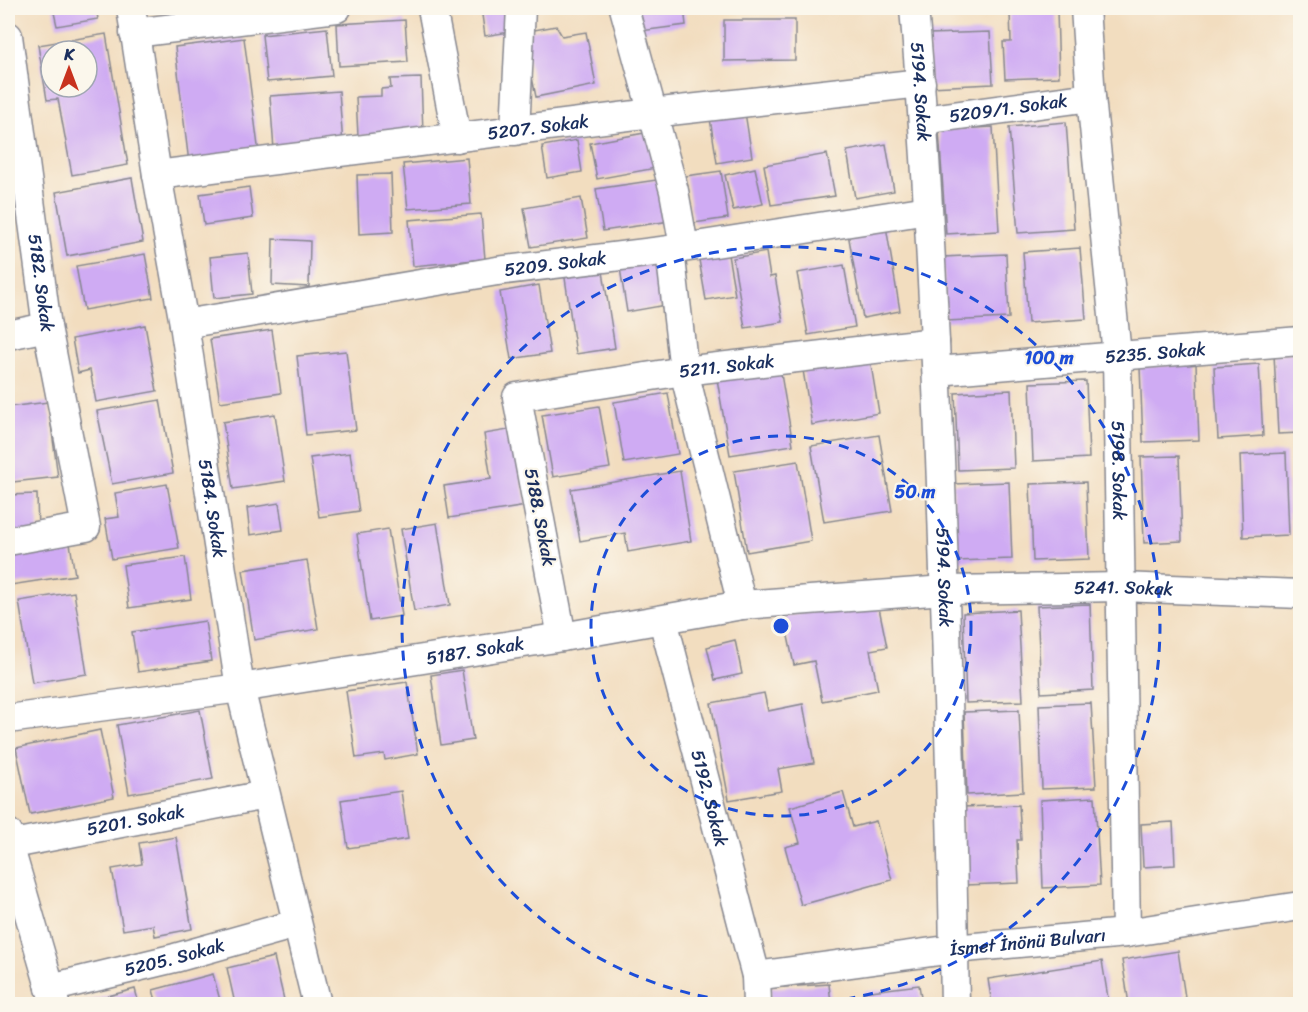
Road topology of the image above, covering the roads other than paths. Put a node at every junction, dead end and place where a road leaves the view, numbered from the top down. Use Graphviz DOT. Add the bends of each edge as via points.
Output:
graph roads {
  1 [pos="337,8"];
  2 [pos="432,8"];
  3 [pos="521,8"];
  4 [pos="624,8"];
  5 [pos="914,8"];
  6 [pos="1085,8"];
  7 [pos="132,20"];
  8 [pos="8,36"];
  9 [pos="921,83"];
  10 [pos="1091,97"];
  11 [pos="652,113"];
  12 [pos="923,120"];
  13 [pos="515,131"];
  14 [pos="457,138"];
  15 [pos="157,175"];
  16 [pos="928,210"];
  17 [pos="677,249"];
  18 [pos="183,324"];
  19 [pos="47,327"];
  20 [pos="8,335"];
  21 [pos="1300,341"];
  22 [pos="936,342"];
  23 [pos="1116,355"];
  24 [pos="684,371"];
  25 [pos="937,371"];
  26 [pos="517,397"];
  27 [pos="8,541"];
  28 [pos="1120,587"];
  29 [pos="945,590"];
  30 [pos="1300,594"];
  31 [pos="742,605"];
  32 [pos="663,620"];
  33 [pos="562,637"];
  34 [pos="240,687"];
  35 [pos="8,719"];
  36 [pos="265,795"];
  37 [pos="8,841"];
  38 [pos="1300,906"];
  39 [pos="296,924"];
  40 [pos="1126,933"];
  41 [pos="954,950"];
  42 [pos="756,976"];
  43 [pos="52,996"];
  44 [pos="317,1005"];
  45 [pos="757,1005"];
  46 [pos="955,1005"];
  1 -- 7 [label="street"];
  2 -- 14 [label="street"];
  3 -- 13 [label="street"];
  4 -- 11 [label="street"];
  5 -- 9 [label="street, 5194. Sokak"];
  6 -- 10 [label="street, 5198. Sokak"];
  7 -- 15 [label="street, 5184. Sokak"];
  8 -- 19 [label="street, 5182. Sokak"];
  9 -- 11 [label="street, 5207. Sokak"];
  9 -- 12 [label="street, 5194. Sokak"];
  10 -- 12 [label="street, 5209/1. Sokak"];
  10 -- 23 [label="street, 5198. Sokak"];
  11 -- 13 [label="street, 5207. Sokak"];
  11 -- 17 [label="street" via="674,191"];
  12 -- 16 [label="street, 5194. Sokak"];
  13 -- 14 [label="street, 5207. Sokak"];
  14 -- 15 [label="street, 5207. Sokak"];
  15 -- 18 [label="street, 5184. Sokak"];
  16 -- 17 [label="street, 5209. Sokak"];
  16 -- 22 [label="street, 5194. Sokak"];
  17 -- 18 [label="street, 5209. Sokak" via="497,271"];
  17 -- 24 [label="street"];
  18 -- 34 [label="street, 5184. Sokak"];
  19 -- 20 [label="street"];
  19 -- 27 [label="street, 5182. Sokak" via="86,527"];
  21 -- 23 [label="street, 5235. Sokak"];
  22 -- 24 [label="street, 5211. Sokak"];
  22 -- 25 [label="street, 5194. Sokak"];
  23 -- 25 [label="street, 5235. Sokak"];
  23 -- 28 [label="street, 5198. Sokak"];
  24 -- 26 [label="street, 5211. Sokak"];
  24 -- 31 [label="street"];
  25 -- 29 [label="street, 5194. Sokak"];
  26 -- 33 [label="street, 5188. Sokak"];
  28 -- 29 [label="street, 5241. Sokak"];
  28 -- 30 [label="street, 5241. Sokak"];
  28 -- 40 [label="street, 5198. Sokak"];
  29 -- 31 [label="street, 5187. Sokak"];
  29 -- 41 [label="street, 5194. Sokak"];
  31 -- 32 [label="street, 5187. Sokak"];
  32 -- 33 [label="street, 5187. Sokak"];
  32 -- 42 [label="street, 5192. Sokak"];
  33 -- 34 [label="street, 5187. Sokak"];
  34 -- 35 [label="street, 5187. Sokak"];
  34 -- 36 [label="street, 5184. Sokak"];
  36 -- 37 [label="street, 5201. Sokak"];
  36 -- 39 [label="street, 5184. Sokak"];
  37 -- 43 [label="street"];
  38 -- 40 [label="street, İsmet İnönü Bulvarı"];
  39 -- 43 [label="street, 5205. Sokak"];
  39 -- 44 [label="street, 5184. Sokak"];
  40 -- 41 [label="street, İsmet İnönü Bulvarı"];
  41 -- 42 [label="street, İsmet İnönü Bulvarı"];
  41 -- 46 [label="street, 5194. Sokak"];
  42 -- 45 [label="street, 5192. Sokak"];
}
